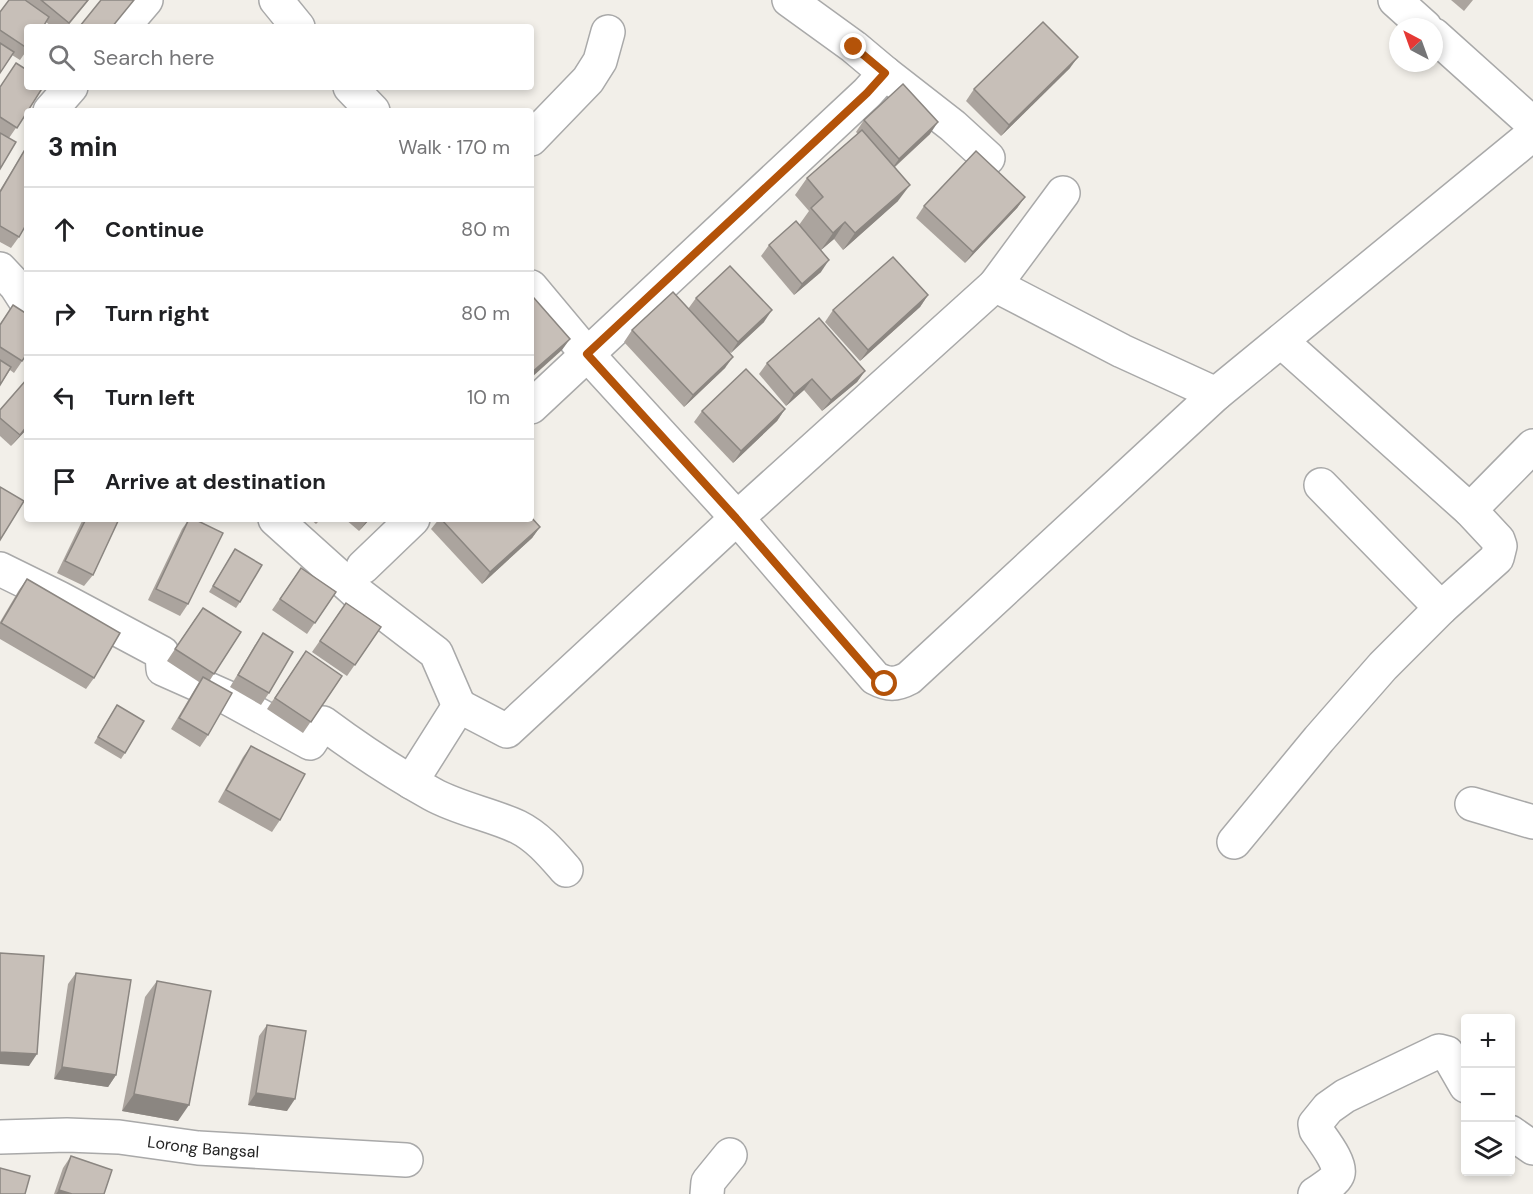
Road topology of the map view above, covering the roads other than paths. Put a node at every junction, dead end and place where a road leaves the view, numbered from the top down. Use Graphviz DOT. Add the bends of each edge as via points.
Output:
graph roads {
  1 [pos="146,0"];
  2 [pos="276,0"];
  3 [pos="789,0"];
  4 [pos="1395,0"];
  5 [pos="1415,18"];
  6 [pos="126,24"];
  7 [pos="296,24"];
  8 [pos="608,32"];
  9 [pos="1443,43"];
  10 [pos="885,73"];
  11 [pos="68,90"];
  12 [pos="353,90"];
  13 [pos="53,108"];
  14 [pos="370,108"];
  15 [pos="1533,124"];
  16 [pos="1533,134"];
  17 [pos="534,136"];
  18 [pos="988,158"];
  19 [pos="1063,193"];
  20 [pos="0,269"];
  21 [pos="995,285"];
  22 [pos="534,291"];
  23 [pos="24,298"];
  24 [pos="1281,341"];
  25 [pos="587,354"];
  26 [pos="1216,393"];
  27 [pos="534,404"];
  28 [pos="1533,446"];
  29 [pos="1321,485"];
  30 [pos="1470,510"];
  31 [pos="736,518"];
  32 [pos="278,522"];
  33 [pos="410,522"];
  34 [pos="363,567"];
  35 [pos="0,569"];
  36 [pos="1441,608"];
  37 [pos="459,706"];
  38 [pos="411,782"];
  39 [pos="1472,804"];
  40 [pos="1533,822"];
  41 [pos="1234,842"];
  42 [pos="566,870"];
  43 [pos="1461,1077"];
  44 [pos="1515,1135"];
  45 [pos="0,1137"];
  46 [pos="1533,1148"];
  47 [pos="730,1155"];
  48 [pos="406,1160"];
  49 [pos="707,1194"];
  50 [pos="1315,1194"];
  1 -- 6 [label="street"];
  2 -- 7 [label="street"];
  3 -- 10 [label="street"];
  4 -- 5 [label="street"];
  8 -- 17 [label="street" via="600,61 588,80"];
  9 -- 15 [label="street"];
  10 -- 18 [label="street"];
  10 -- 25 [label="street"];
  11 -- 13 [label="street"];
  12 -- 14 [label="street"];
  16 -- 24 [label="street"];
  19 -- 21 [label="street"];
  20 -- 23 [label="street"];
  21 -- 26 [label="street" via="1122,351"];
  21 -- 31 [label="street"];
  22 -- 25 [label="street"];
  24 -- 26 [label="street"];
  24 -- 30 [label="street"];
  25 -- 27 [label="street"];
  25 -- 31 [label="street"];
  26 -- 31 [label="street" via="909,678 897,684 885,684 875,678"];
  28 -- 30 [label="street"];
  29 -- 36 [label="street"];
  30 -- 36 [label="street" via="1497,540 1500,551"];
  31 -- 37 [label="street" via="507,731"];
  32 -- 37 [label="street" via="355,591 436,653"];
  33 -- 34 [label="street"];
  35 -- 38 [label="street" via="162,653 162,669 226,697 310,743 323,723"];
  36 -- 41 [label="street" via="1383,666"];
  37 -- 38 [label="street"];
  38 -- 42 [label="street" via="462,808 519,828 541,842"];
  39 -- 40 [label="street"];
  43 -- 50 [label="street" via="1447,1053 1439,1051 1336,1102 1320,1116 1316,1130 1337,1163 1339,1174"];
  44 -- 46 [label="street"];
  45 -- 48 [label="street, Lorong Bangsal" via="119,1137 198,1148"];
  47 -- 49 [label="street" via="708,1182"];
}
